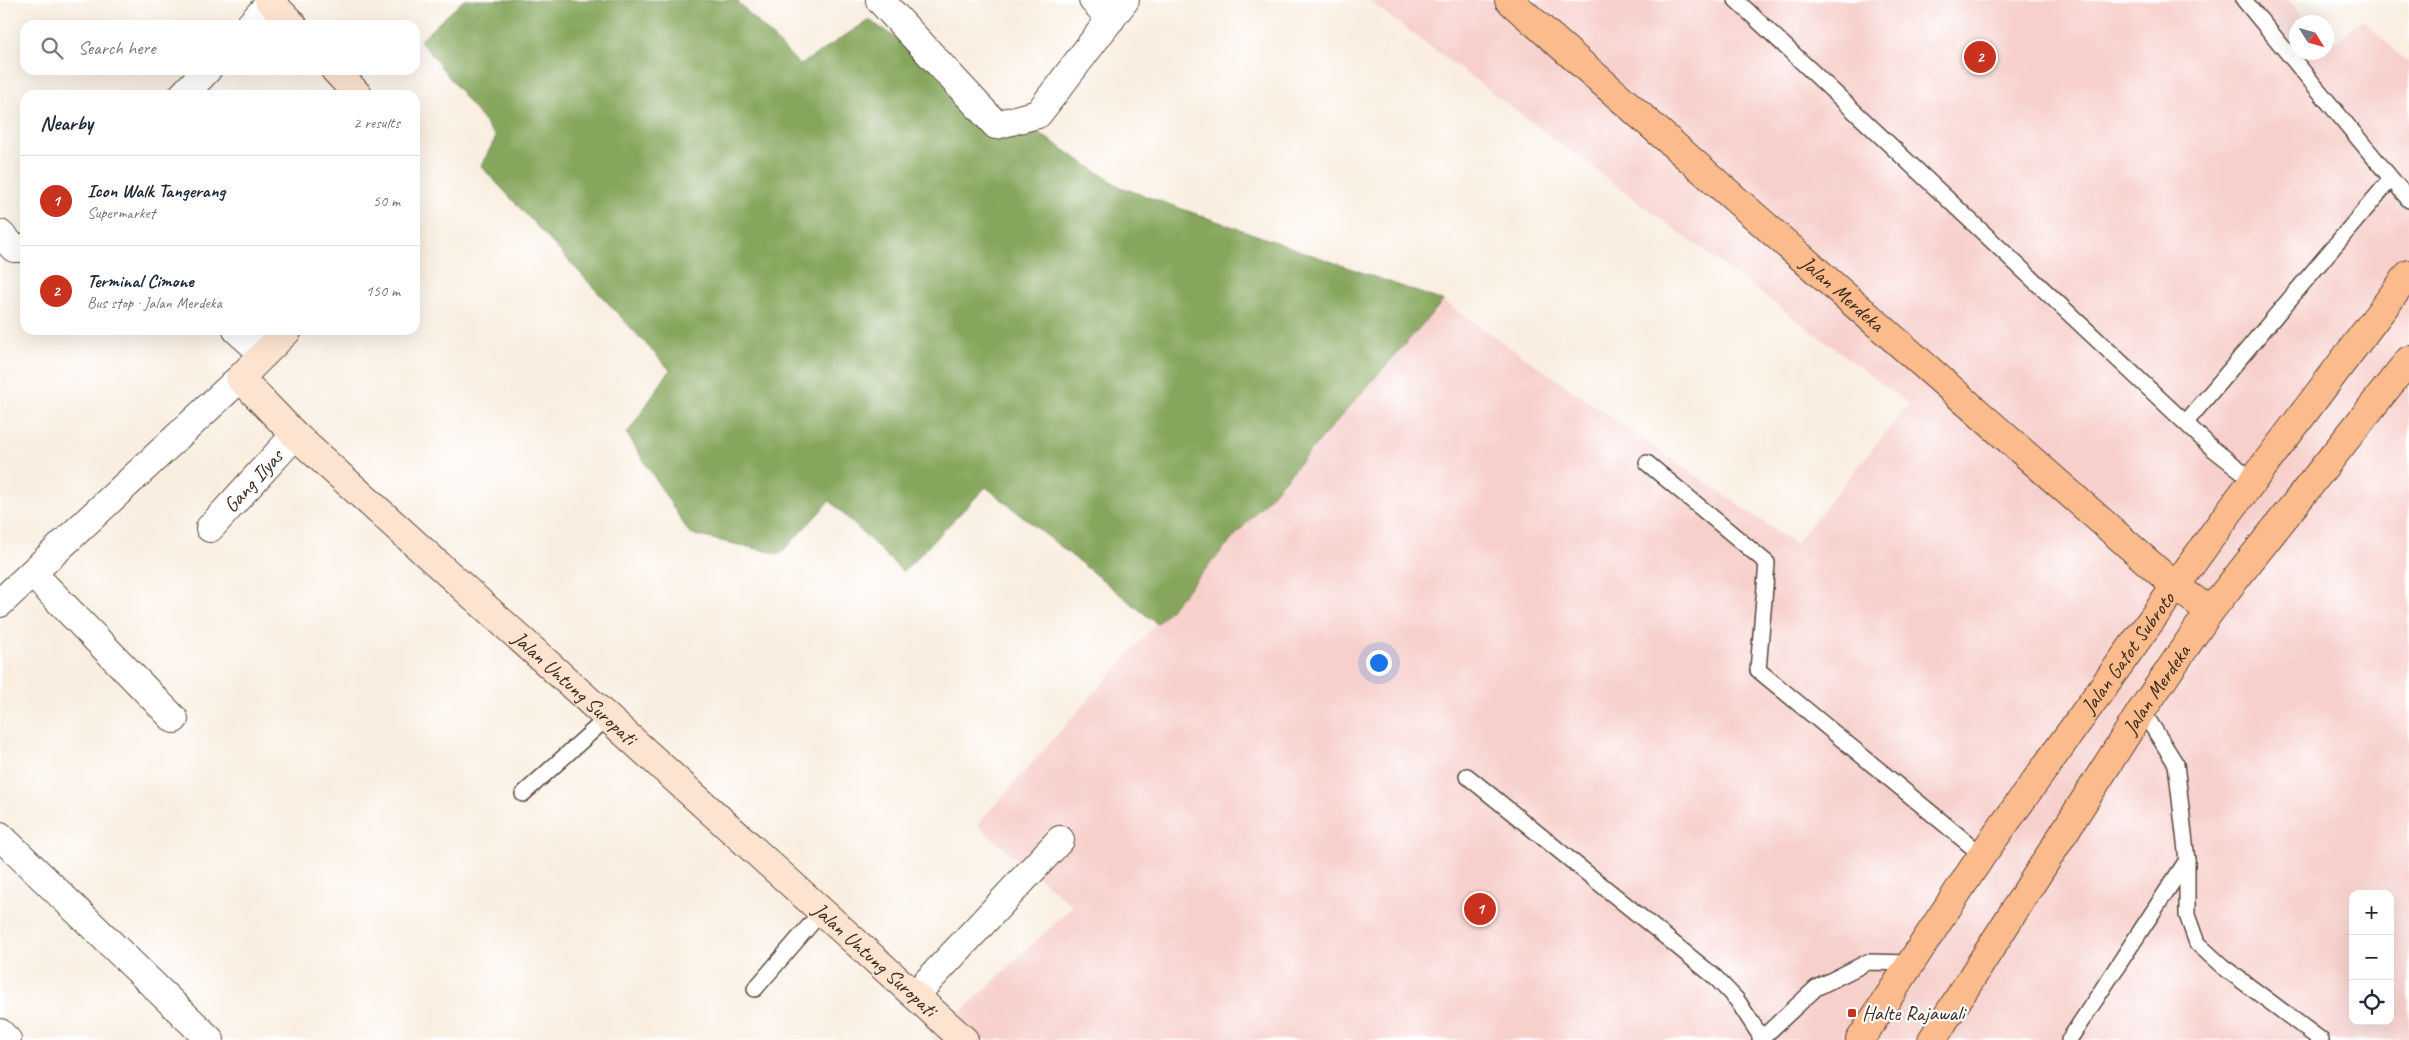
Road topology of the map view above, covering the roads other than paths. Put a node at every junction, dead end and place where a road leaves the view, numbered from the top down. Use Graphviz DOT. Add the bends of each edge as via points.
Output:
graph roads {
  1 [pos="880,0"];
  2 [pos="1509,0"];
  3 [pos="1736,0"];
  4 [pos="2244,0"];
  5 [pos="270,1"];
  6 [pos="1110,6"];
  7 [pos="254,20"];
  8 [pos="288,20"];
  9 [pos="202,75"];
  10 [pos="340,75"];
  11 [pos="188,90"];
  12 [pos="353,90"];
  13 [pos="2390,180"];
  14 [pos="2409,200"];
  15 [pos="0,234"];
  16 [pos="20,248"];
  17 [pos="2409,274"];
  18 [pos="243,335"];
  19 [pos="283,335"];
  20 [pos="264,354"];
  21 [pos="2409,360"];
  22 [pos="240,378"];
  23 [pos="2186,421"];
  24 [pos="295,435"];
  25 [pos="1647,463"];
  26 [pos="2253,480"];
  27 [pos="210,528"];
  28 [pos="32,573"];
  29 [pos="2175,586"];
  30 [pos="0,603"];
  31 [pos="2210,611"];
  32 [pos="2142,710"];
  33 [pos="608,717"];
  34 [pos="174,719"];
  35 [pos="1467,776"];
  36 [pos="523,794"];
  37 [pos="0,836"];
  38 [pos="1060,840"];
  39 [pos="1982,855"];
  40 [pos="2187,860"];
  41 [pos="822,911"];
  42 [pos="1911,963"];
  43 [pos="755,989"];
  44 [pos="915,995"];
  45 [pos="0,1033"];
  46 [pos="1762,1039"];
  47 [pos="7,1040"];
  48 [pos="210,1040"];
  49 [pos="964,1040"];
  50 [pos="1860,1040"];
  51 [pos="1932,1040"];
  52 [pos="2069,1040"];
  53 [pos="2321,1040"];
  1 -- 6 [label="street" via="996,125 1038,114"];
  2 -- 29 [label="main road, Jalan Merdeka"];
  3 -- 23 [label="lane"];
  4 -- 13 [label="lane"];
  5 -- 7 [label="street"];
  5 -- 8 [label="street"];
  9 -- 11 [label="street"];
  10 -- 12 [label="street"];
  13 -- 14 [label="lane"];
  13 -- 23 [label="lane"];
  15 -- 16 [label="street" via="14,248"];
  17 -- 26 [label="main road, Jalan Gatot Subroto"];
  18 -- 20 [label="street"];
  19 -- 20 [label="street"];
  20 -- 22 [label="street"];
  21 -- 31 [label="main road, Jalan Merdeka"];
  22 -- 24 [label="street, Jalan Untung Suropati"];
  22 -- 28 [label="street"];
  23 -- 26 [label="lane" via="2212,448"];
  24 -- 27 [label="street, Gang Ilyas"];
  24 -- 33 [label="street, Jalan Untung Suropati"];
  25 -- 39 [label="lane" via="1767,563 1758,670"];
  26 -- 29 [label="main road, Jalan Gatot Subroto"];
  28 -- 30 [label="street"];
  28 -- 34 [label="street"];
  29 -- 31 [label="main road, Jalan Merdeka"];
  29 -- 39 [label="main road, Jalan Gatot Subroto"];
  31 -- 32 [label="main road, Jalan Merdeka"];
  32 -- 40 [label="lane" via="2176,764"];
  32 -- 51 [label="main road, Jalan Merdeka"];
  33 -- 36 [label="lane"];
  33 -- 41 [label="street, Jalan Untung Suropati"];
  35 -- 46 [label="lane" via="1716,977 1737,1000"];
  37 -- 48 [label="street"];
  38 -- 44 [label="street"];
  39 -- 42 [label="main road, Jalan Gatot Subroto"];
  40 -- 52 [label="lane"];
  40 -- 53 [label="lane" via="2187,915 2197,943 2222,966"];
  41 -- 43 [label="lane"];
  41 -- 44 [label="street, Jalan Untung Suropati"];
  42 -- 46 [label="lane" via="1868,962 1816,988"];
  42 -- 50 [label="main road, Jalan Gatot Subroto"];
  44 -- 49 [label="street, Jalan Untung Suropati"];
  45 -- 47 [label="street"];
}
